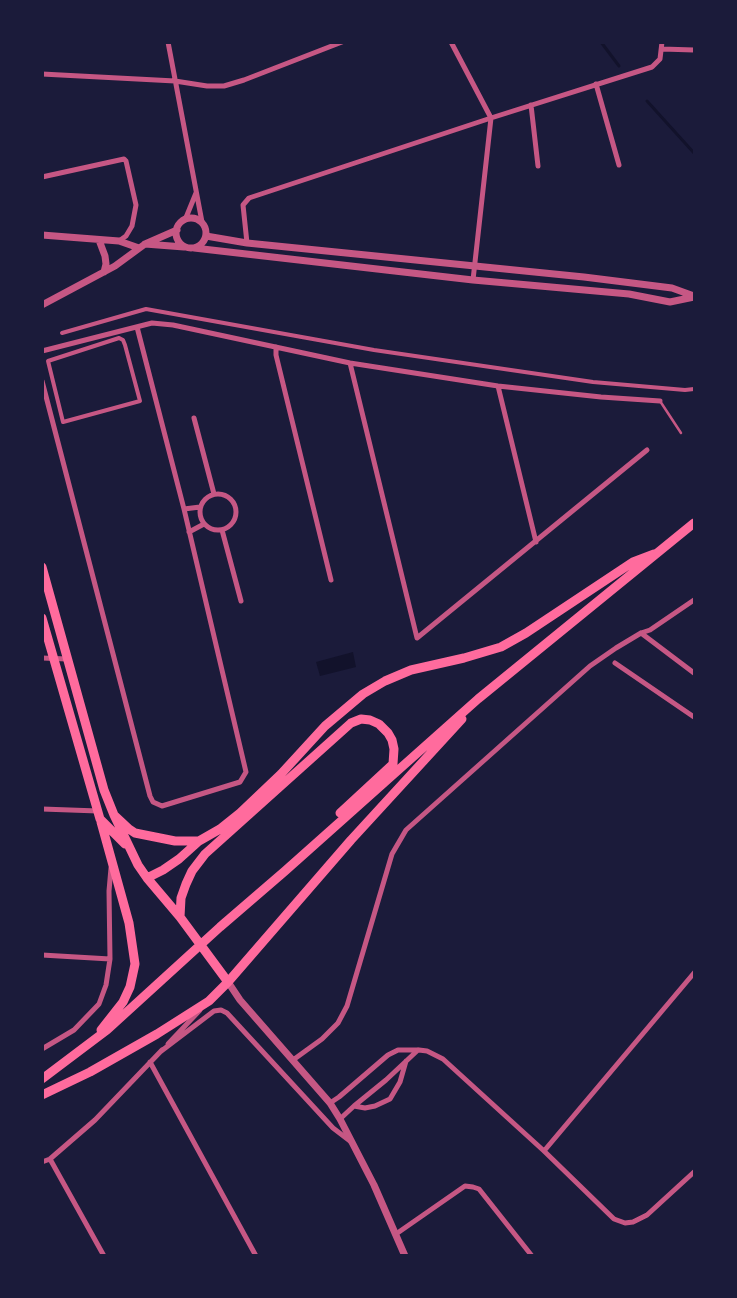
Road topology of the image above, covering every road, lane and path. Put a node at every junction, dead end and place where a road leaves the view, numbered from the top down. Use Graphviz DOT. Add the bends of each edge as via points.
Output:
graph roads {
  1 [pos="168,42"];
  2 [pos="342,42"];
  3 [pos="451,42"];
  4 [pos="662,46"];
  5 [pos="694,50"];
  6 [pos="42,74"];
  7 [pos="175,81"];
  8 [pos="596,84"];
  9 [pos="531,105"];
  10 [pos="490,118"];
  11 [pos="619,165"];
  12 [pos="538,166"];
  13 [pos="42,177"];
  14 [pos="196,192"];
  15 [pos="185,220"];
  16 [pos="202,222"];
  17 [pos="177,230"];
  18 [pos="42,235"];
  19 [pos="206,236"];
  20 [pos="99,240"];
  21 [pos="119,241"];
  22 [pos="247,243"];
  23 [pos="142,246"];
  24 [pos="186,248"];
  25 [pos="194,248"];
  26 [pos="474,266"];
  27 [pos="104,272"];
  28 [pos="584,277"];
  29 [pos="473,280"];
  30 [pos="582,290"];
  31 [pos="694,296"];
  32 [pos="42,305"];
  33 [pos="137,327"];
  34 [pos="62,333"];
  35 [pos="276,347"];
  36 [pos="42,351"];
  37 [pos="350,363"];
  38 [pos="42,381"];
  39 [pos="498,386"];
  40 [pos="694,389"];
  41 [pos="140,401"];
  42 [pos="660,401"];
  43 [pos="194,418"];
  44 [pos="681,433"];
  45 [pos="647,450"];
  46 [pos="214,494"];
  47 [pos="200,508"];
  48 [pos="184,509"];
  49 [pos="204,524"];
  50 [pos="694,524"];
  51 [pos="222,530"];
  52 [pos="189,532"];
  53 [pos="536,542"];
  54 [pos="664,550"];
  55 [pos="42,567"];
  56 [pos="331,580"];
  57 [pos="694,600"];
  58 [pos="241,601"];
  59 [pos="42,618"];
  60 [pos="640,633"];
  61 [pos="42,658"];
  62 [pos="54,658"];
  63 [pos="67,659"];
  64 [pos="615,663"];
  65 [pos="694,673"];
  66 [pos="478,699"];
  67 [pos="694,717"];
  68 [pos="42,809"];
  69 [pos="99,815"];
  70 [pos="114,815"];
  71 [pos="199,841"];
  72 [pos="130,849"];
  73 [pos="112,860"];
  74 [pos="285,871"];
  75 [pos="147,878"];
  76 [pos="180,916"];
  77 [pos="42,955"];
  78 [pos="110,959"];
  79 [pos="694,973"];
  80 [pos="228,982"];
  81 [pos="209,1001"];
  82 [pos="92,1042"];
  83 [pos="42,1049"];
  84 [pos="419,1050"];
  85 [pos="160,1052"];
  86 [pos="294,1060"];
  87 [pos="406,1061"];
  88 [pos="150,1062"];
  89 [pos="42,1079"];
  90 [pos="42,1095"];
  91 [pos="330,1103"];
  92 [pos="354,1106"];
  93 [pos="340,1118"];
  94 [pos="351,1141"];
  95 [pos="544,1151"];
  96 [pos="50,1159"];
  97 [pos="42,1162"];
  98 [pos="694,1172"];
  99 [pos="396,1234"];
  100 [pos="104,1256"];
  101 [pos="256,1256"];
  102 [pos="405,1256"];
  103 [pos="532,1256"];
  1 -- 7 [label="street"];
  2 -- 7 [label="street" via="224,86"];
  3 -- 10 [label="street"];
  4 -- 5 [label="street"];
  4 -- 8 [label="street" via="660,59 652,68"];
  6 -- 7 [label="street"];
  7 -- 14 [label="street"];
  8 -- 9 [label="street"];
  8 -- 11 [label="street"];
  9 -- 10 [label="street"];
  9 -- 12 [label="street"];
  10 -- 22 [label="street" via="249,198 243,205"];
  10 -- 26 [label="street"];
  13 -- 21 [label="street" via="124,159 136,205 132,226"];
  14 -- 15 [label="street"];
  14 -- 16 [label="street"];
  15 -- 16 [label="street" via="194,218"];
  15 -- 17 [label="street"];
  16 -- 19 [label="street"];
  17 -- 23 [label="street"];
  17 -- 24 [label="street" via="177,239"];
  18 -- 20 [label="street"];
  19 -- 22 [label="street"];
  19 -- 25 [label="street" via="204,242"];
  20 -- 21 [label="street"];
  20 -- 27 [label="street" via="105,256"];
  21 -- 23 [label="street"];
  22 -- 26 [label="street"];
  23 -- 24 [label="street"];
  23 -- 27 [label="street"];
  24 -- 25 [label="street"];
  25 -- 29 [label="street"];
  26 -- 28 [label="street"];
  26 -- 29 [label="street"];
  27 -- 32 [label="street"];
  28 -- 30 [label="street"];
  28 -- 31 [label="street" via="672,288"];
  29 -- 30 [label="street"];
  30 -- 31 [label="street" via="670,302"];
  33 -- 35 [label="street" via="152,323 173,325"];
  33 -- 36 [label="street"];
  33 -- 48 [label="street"];
  34 -- 40 [label="street" via="146,309 374,350 593,382"];
  35 -- 37 [label="street"];
  35 -- 56 [label="street"];
  37 -- 39 [label="street"];
  37 -- 53 [label="street" via="417,638"];
  38 -- 52 [label="street" via="150,796 153,802 162,806 240,782 246,772"];
  39 -- 42 [label="street"];
  39 -- 53 [label="street"];
  41 -- 41 [label="street" via="125,345 119,338 48,362 63,422"];
  42 -- 44 [label="lane"];
  43 -- 46 [label="street"];
  45 -- 53 [label="street"];
  46 -- 47 [label="street" via="204,498"];
  46 -- 51 [label="street" via="226,495 236,508 234,520"];
  47 -- 48 [label="street"];
  47 -- 49 [label="street"];
  48 -- 52 [label="street"];
  49 -- 51 [label="street" via="214,530"];
  49 -- 52 [label="street"];
  50 -- 54 [label="main road"];
  51 -- 58 [label="street"];
  54 -- 66 [label="main road"];
  54 -- 71 [label="main road" via="633,562 501,647 411,670 363,694 325,726 240,813"];
  55 -- 63 [label="main road"];
  57 -- 60 [label="street" via="650,630"];
  59 -- 62 [label="main road"];
  60 -- 65 [label="street"];
  60 -- 86 [label="street" via="590,666 406,830 392,854 347,1006 338,1023"];
  61 -- 62 [label="street"];
  62 -- 63 [label="street"];
  62 -- 69 [label="main road"];
  63 -- 70 [label="main road"];
  64 -- 67 [label="street"];
  66 -- 74 [label="main road"];
  66 -- 80 [label="main road"];
  68 -- 69 [label="street"];
  69 -- 72 [label="main road"];
  69 -- 73 [label="main road"];
  70 -- 71 [label="main road" via="135,833 174,841"];
  70 -- 72 [label="main road"];
  71 -- 75 [label="main road" via="169,866"];
  72 -- 75 [label="main road"];
  73 -- 78 [label="street"];
  73 -- 82 [label="main road" via="136,964 123,1002"];
  74 -- 76 [label="main road" via="305,846 392,764 392,740 379,724 361,718 351,724 205,854 186,884"];
  74 -- 82 [label="main road"];
  75 -- 76 [label="main road"];
  76 -- 80 [label="main road"];
  77 -- 78 [label="street"];
  78 -- 83 [label="street" via="106,985 98,1004 74,1030"];
  79 -- 95 [label="street"];
  80 -- 81 [label="main road"];
  80 -- 86 [label="street"];
  81 -- 85 [label="street"];
  81 -- 90 [label="main road" via="158,1034"];
  82 -- 89 [label="main road"];
  84 -- 87 [label="street"];
  84 -- 91 [label="street" via="398,1050 388,1055"];
  84 -- 95 [label="street" via="443,1059"];
  85 -- 88 [label="street"];
  85 -- 94 [label="street" via="214,1011 221,1010 333,1128"];
  86 -- 91 [label="street"];
  87 -- 92 [label="street"];
  87 -- 92 [label="street" via="400,1082 390,1099 365,1108"];
  88 -- 96 [label="street" via="95,1120"];
  88 -- 101 [label="street"];
  91 -- 93 [label="street"];
  92 -- 93 [label="street"];
  93 -- 94 [label="street"];
  94 -- 99 [label="street"];
  95 -- 98 [label="street" via="614,1219 625,1223 647,1215"];
  96 -- 97 [label="street"];
  96 -- 100 [label="street"];
  99 -- 102 [label="street"];
  99 -- 103 [label="street" via="465,1186 473,1187 479,1189"];
}
